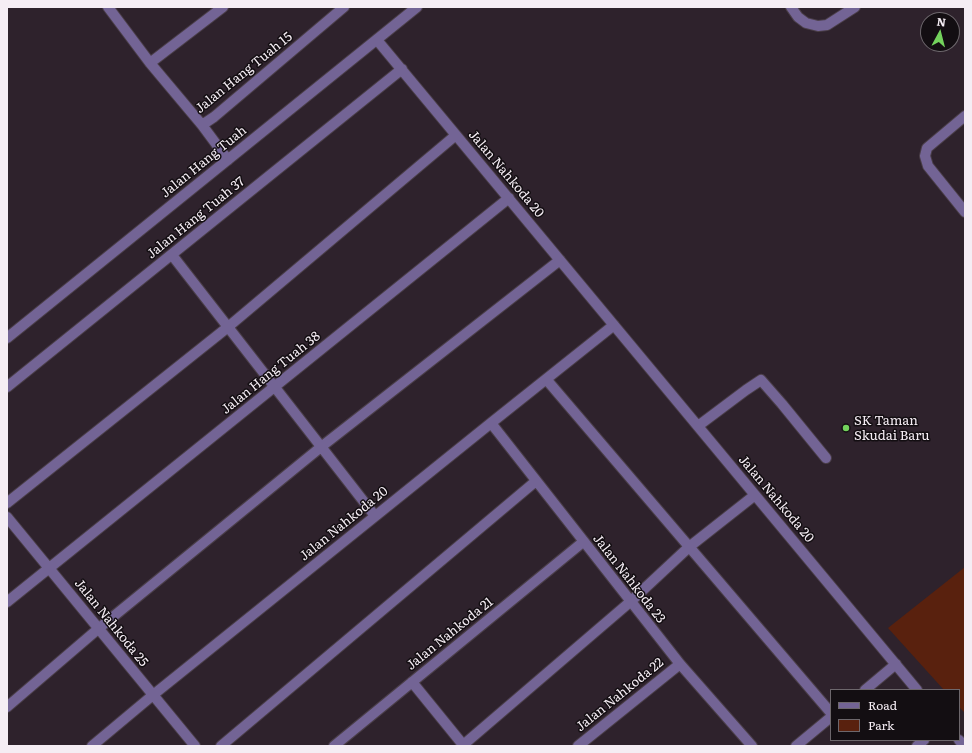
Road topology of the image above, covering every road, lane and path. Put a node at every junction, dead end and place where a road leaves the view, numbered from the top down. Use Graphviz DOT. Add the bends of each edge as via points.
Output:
graph roads {
  1 [pos="108,7"];
  2 [pos="223,7"];
  3 [pos="344,7"];
  4 [pos="417,7"];
  5 [pos="791,7"];
  6 [pos="854,7"];
  7 [pos="377,40"];
  8 [pos="150,63"];
  9 [pos="402,70"];
  10 [pos="965,116"];
  11 [pos="202,125"];
  12 [pos="456,135"];
  13 [pos="228,160"];
  14 [pos="509,198"];
  15 [pos="965,212"];
  16 [pos="172,255"];
  17 [pos="560,260"];
  18 [pos="614,325"];
  19 [pos="228,327"];
  20 [pos="7,338"];
  21 [pos="546,379"];
  22 [pos="274,386"];
  23 [pos="7,387"];
  24 [pos="491,423"];
  25 [pos="698,426"];
  26 [pos="321,447"];
  27 [pos="826,458"];
  28 [pos="536,481"];
  29 [pos="755,495"];
  30 [pos="7,503"];
  31 [pos="375,516"];
  32 [pos="7,517"];
  33 [pos="583,542"];
  34 [pos="690,547"];
  35 [pos="49,568"];
  36 [pos="7,602"];
  37 [pos="630,602"];
  38 [pos="98,629"];
  39 [pos="680,664"];
  40 [pos="896,664"];
  41 [pos="412,682"];
  42 [pos="866,689"];
  43 [pos="917,689"];
  44 [pos="153,695"];
  45 [pos="7,707"];
  46 [pos="830,712"];
  47 [pos="830,718"];
  48 [pos="92,746"];
  49 [pos="195,746"];
  50 [pos="221,746"];
  51 [pos="334,746"];
  52 [pos="463,746"];
  53 [pos="578,746"];
  54 [pos="752,746"];
  55 [pos="796,746"];
  1 -- 8 [label="street, Jalan Hang Tuah 15"];
  2 -- 8 [label="street"];
  3 -- 11 [label="street, Jalan Hang Tuah 15"];
  4 -- 7 [label="street, Jalan Hang Tuah"];
  5 -- 6 [label="street" via="806,23 818,26 827,25"];
  7 -- 9 [label="street, Jalan Nahkoda 20"];
  7 -- 13 [label="street, Jalan Hang Tuah"];
  8 -- 11 [label="street, Jalan Hang Tuah 15"];
  9 -- 12 [label="street, Jalan Nahkoda 20"];
  9 -- 16 [label="street, Jalan Hang Tuah 37"];
  10 -- 15 [label="street" via="927,148 925,156 928,166"];
  11 -- 13 [label="street"];
  12 -- 14 [label="street, Jalan Nahkoda 20"];
  12 -- 19 [label="street"];
  13 -- 20 [label="street, Jalan Hang Tuah"];
  14 -- 17 [label="street, Jalan Nahkoda 20"];
  14 -- 22 [label="street, Jalan Hang Tuah 38"];
  16 -- 19 [label="street"];
  16 -- 23 [label="street, Jalan Hang Tuah 37"];
  17 -- 18 [label="street, Jalan Nahkoda 20"];
  17 -- 26 [label="street"];
  18 -- 21 [label="street, Jalan Nahkoda 20"];
  18 -- 25 [label="street, Jalan Nahkoda 20"];
  19 -- 22 [label="street"];
  19 -- 30 [label="street"];
  21 -- 24 [label="street, Jalan Nahkoda 20"];
  21 -- 34 [label="street"];
  22 -- 26 [label="street"];
  22 -- 35 [label="street, Jalan Hang Tuah 38"];
  24 -- 28 [label="street, Jalan Nahkoda 23"];
  24 -- 31 [label="street, Jalan Nahkoda 20"];
  25 -- 27 [label="street" via="761,380"];
  25 -- 29 [label="street, Jalan Nahkoda 20"];
  26 -- 31 [label="street"];
  26 -- 38 [label="street"];
  28 -- 33 [label="street, Jalan Nahkoda 23"];
  28 -- 50 [label="street"];
  29 -- 34 [label="street"];
  29 -- 40 [label="street, Jalan Nahkoda 20"];
  31 -- 44 [label="street, Jalan Nahkoda 20"];
  32 -- 35 [label="street, Jalan Nahkoda 25"];
  33 -- 37 [label="street, Jalan Nahkoda 23"];
  33 -- 41 [label="street, Jalan Nahkoda 21"];
  34 -- 37 [label="street"];
  34 -- 46 [label="street"];
  35 -- 36 [label="street, Jalan Hang Tuah 38"];
  35 -- 38 [label="street, Jalan Nahkoda 25"];
  37 -- 39 [label="street, Jalan Nahkoda 23"];
  37 -- 52 [label="street"];
  38 -- 44 [label="street, Jalan Nahkoda 25"];
  38 -- 45 [label="street"];
  39 -- 53 [label="street, Jalan Nahkoda 22"];
  39 -- 54 [label="street, Jalan Nahkoda 23"];
  40 -- 42 [label="street"];
  40 -- 43 [label="street, Jalan Nahkoda 20"];
  41 -- 51 [label="street, Jalan Nahkoda 21"];
  41 -- 52 [label="street"];
  44 -- 48 [label="street, Jalan Nahkoda 20"];
  44 -- 49 [label="street, Jalan Nahkoda 25"];
  47 -- 55 [label="street"];
}
